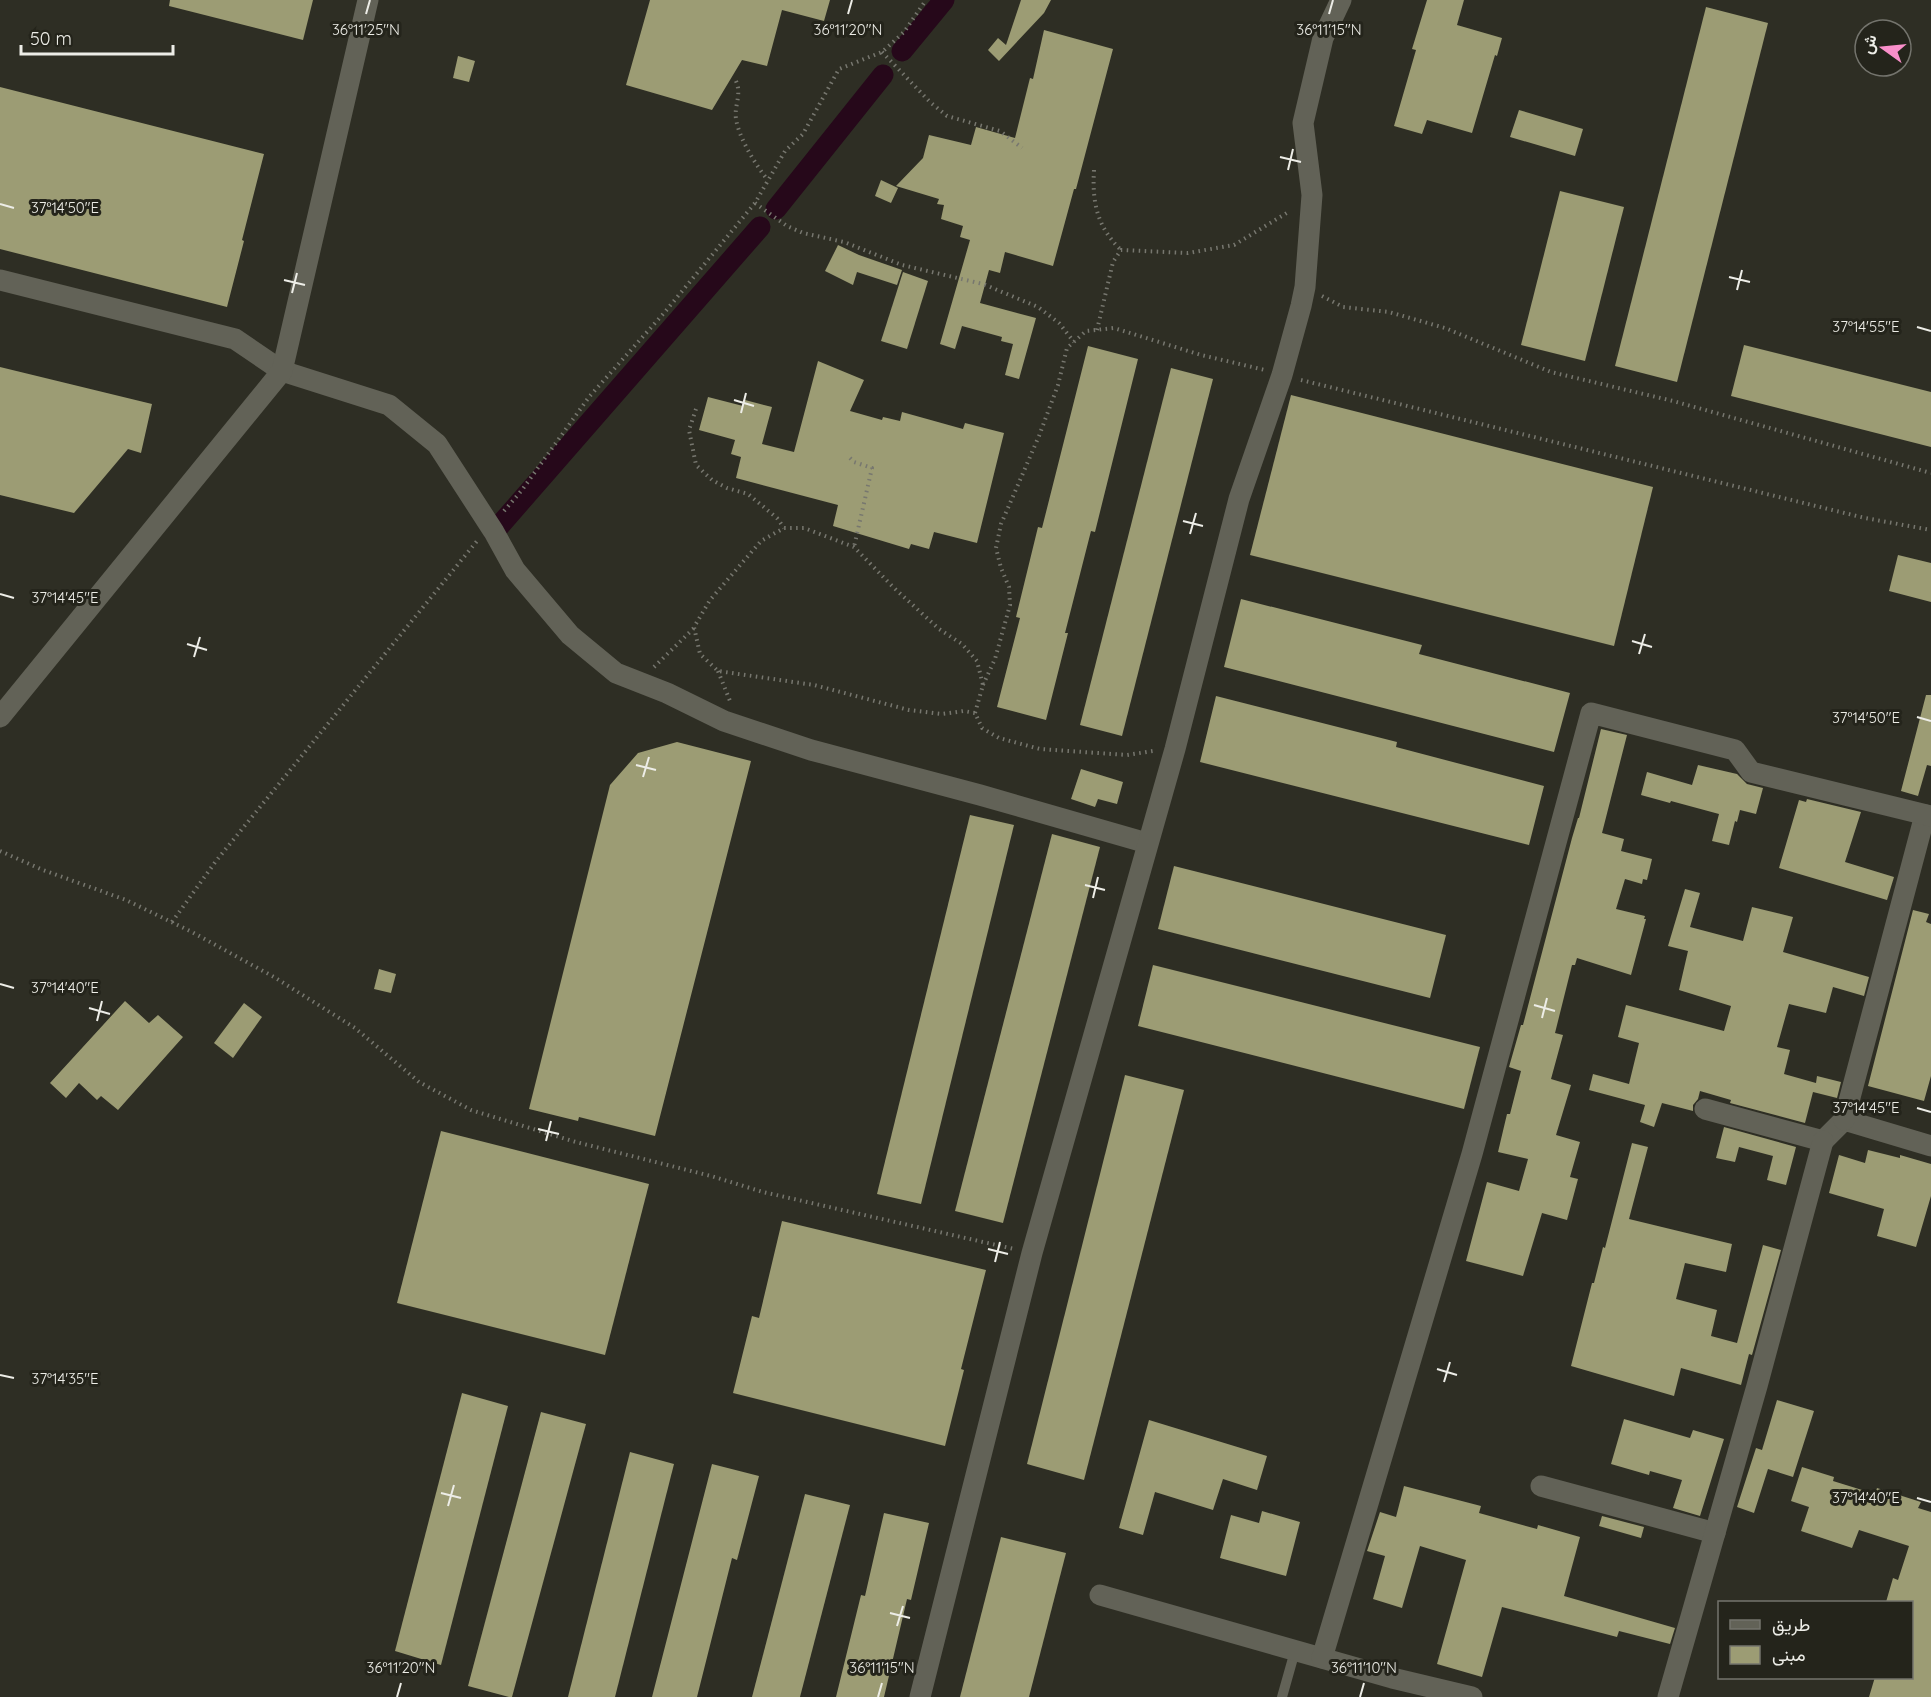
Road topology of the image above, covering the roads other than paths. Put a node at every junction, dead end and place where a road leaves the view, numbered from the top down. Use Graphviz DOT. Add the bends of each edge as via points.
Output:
graph roads {
  1 [pos="368,0"];
  2 [pos="1341,0"];
  3 [pos="0,280"];
  4 [pos="282,371"];
  5 [pos="0,717"];
  6 [pos="1928,816"];
  7 [pos="1147,843"];
  8 [pos="1705,1109"];
  9 [pos="1844,1120"];
  10 [pos="1823,1141"];
  11 [pos="1931,1146"];
  12 [pos="1541,1486"];
  13 [pos="1715,1533"];
  14 [pos="1100,1595"];
  15 [pos="1295,1651"];
  16 [pos="1322,1658"];
  17 [pos="920,1697"];
  18 [pos="1282,1697"];
  19 [pos="1472,1697"];
  20 [pos="1668,1697"];
  1 -- 4 [label="street"];
  2 -- 7 [label="street" via="1323,38 1303,123 1312,195 1305,287 1282,375 1239,499"];
  3 -- 4 [label="street" via="235,339"];
  4 -- 5 [label="street"];
  4 -- 7 [label="street" via="389,405 437,444 515,570 570,635 616,673 737,725 812,750"];
  6 -- 9 [label="street"];
  6 -- 16 [label="street" via="1751,772 1735,750 1591,713 1472,1154"];
  7 -- 17 [label="street" via="1032,1253"];
  8 -- 10 [label="street"];
  9 -- 10 [label="street"];
  9 -- 11 [label="street"];
  10 -- 13 [label="street"];
  12 -- 13 [label="street"];
  13 -- 20 [label="street"];
  14 -- 15 [label="street"];
  15 -- 16 [label="street"];
  15 -- 18 [label="lane"];
  16 -- 19 [label="street"];
}
